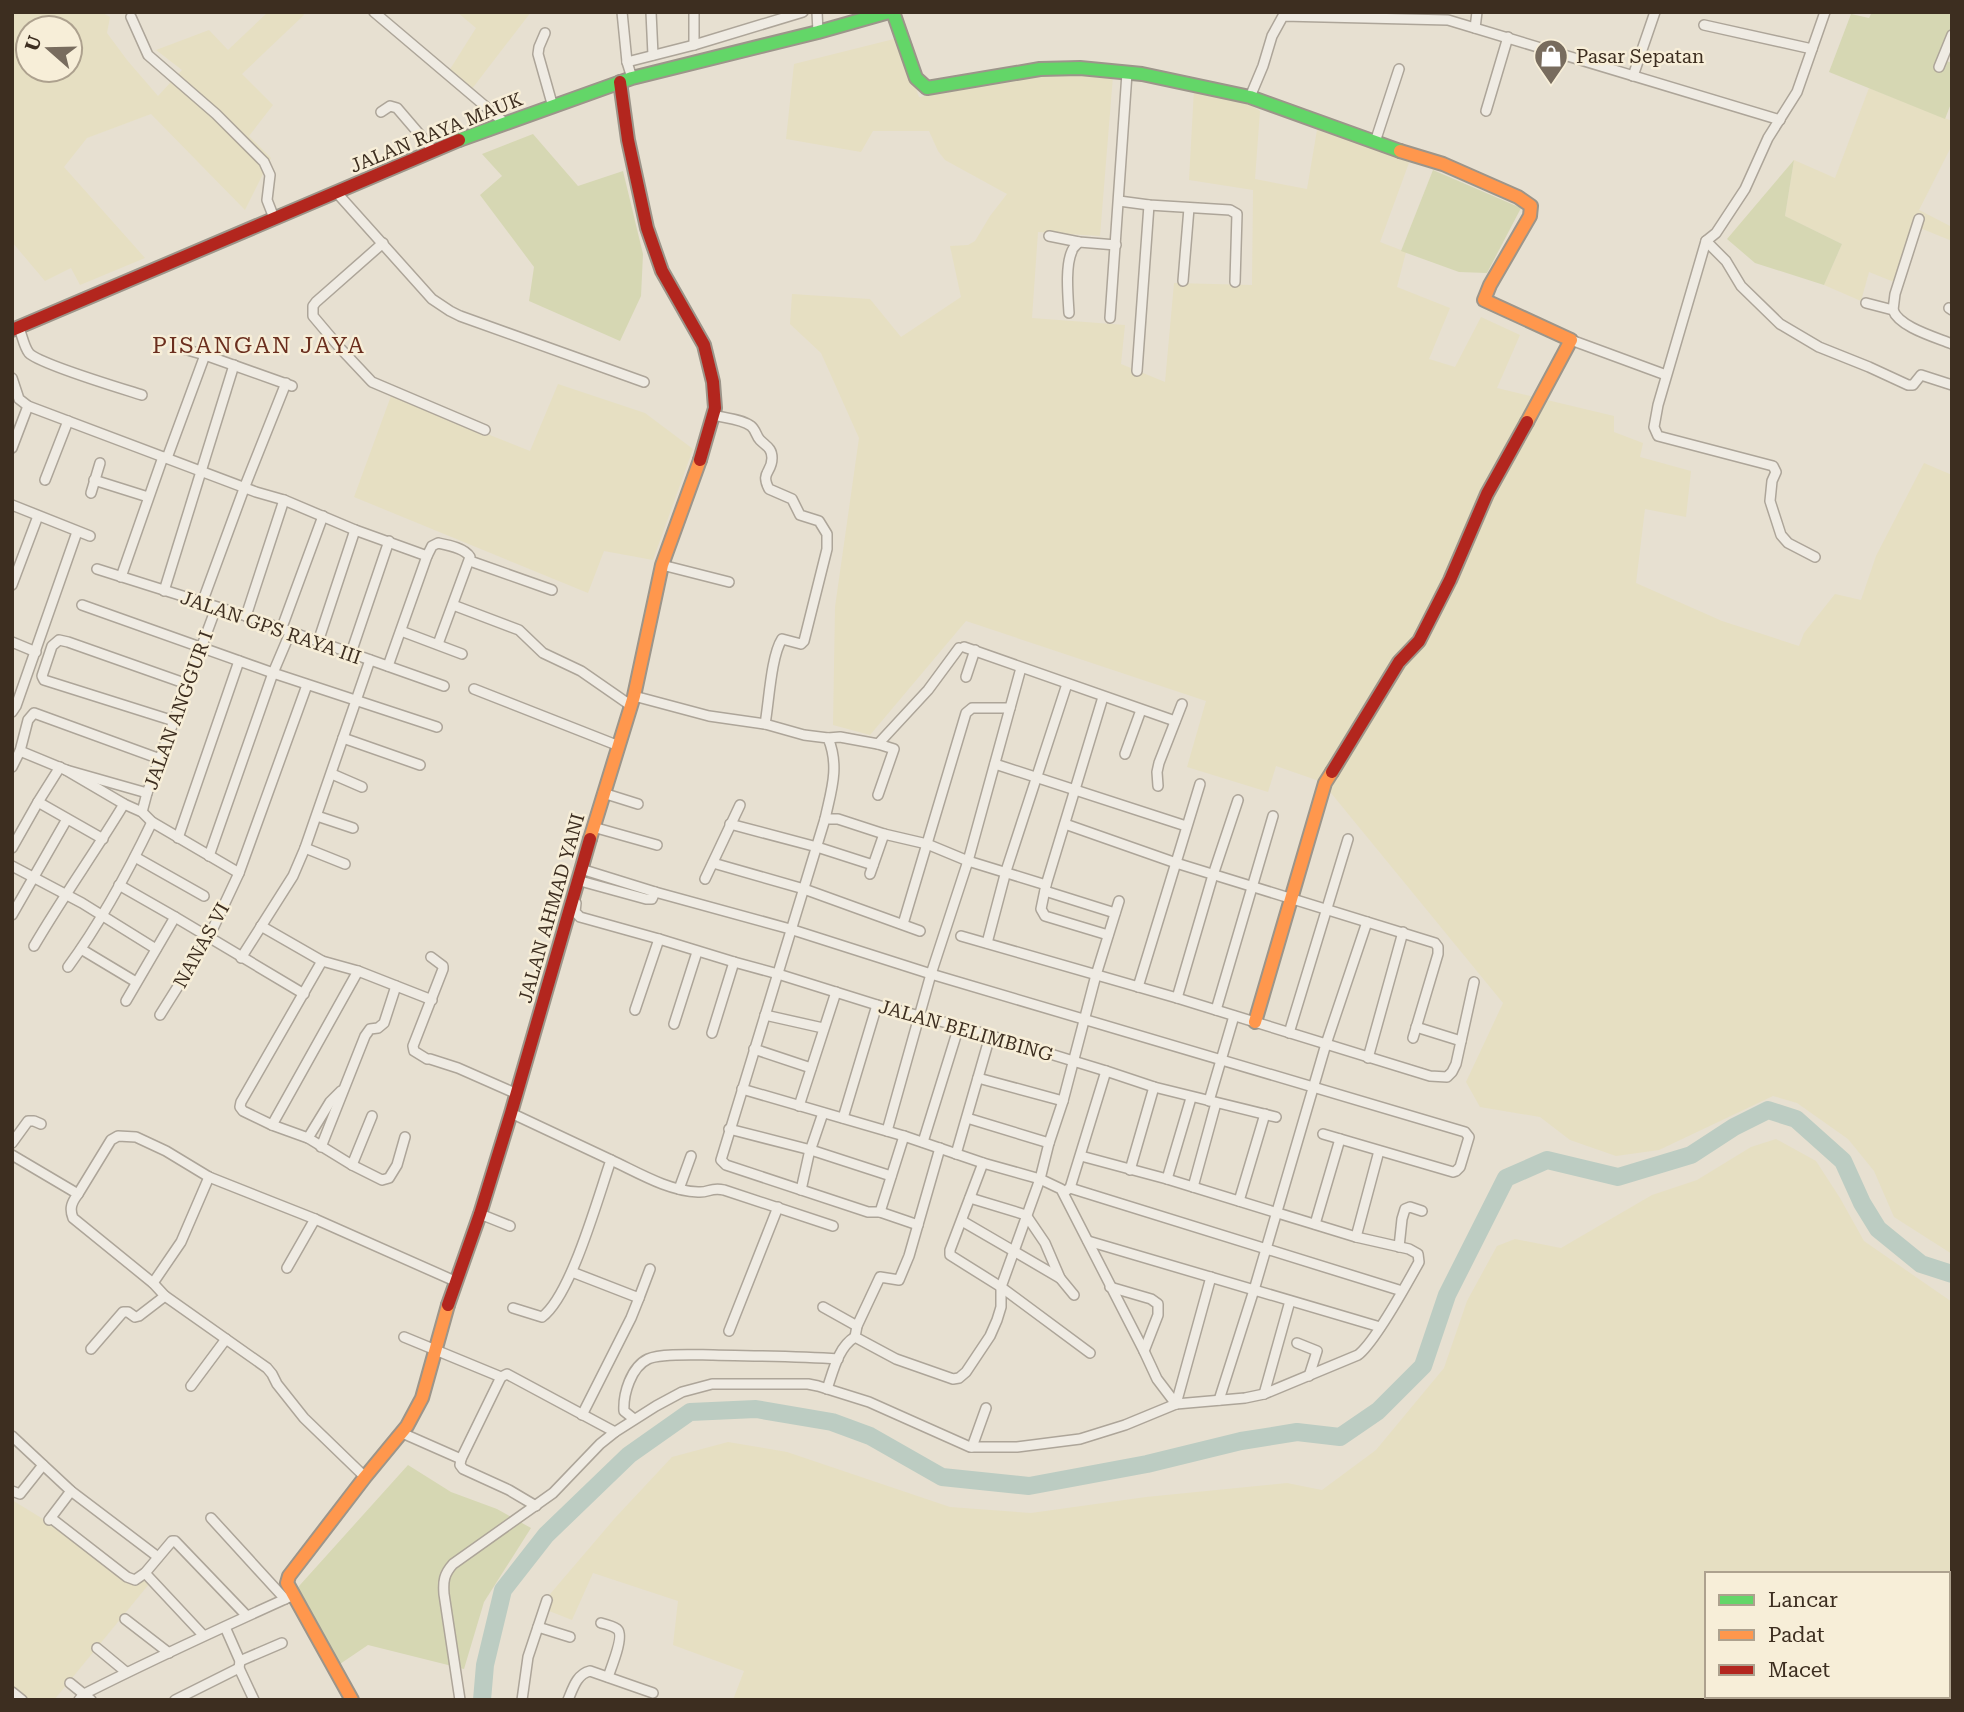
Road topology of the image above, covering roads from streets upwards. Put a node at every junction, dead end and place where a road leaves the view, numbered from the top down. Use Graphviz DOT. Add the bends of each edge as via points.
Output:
graph roads {
  1 [pos="374,12"];
  2 [pos="622,12"];
  3 [pos="651,12"];
  4 [pos="694,12"];
  5 [pos="803,12"];
  6 [pos="817,12"];
  7 [pos="891,12"];
  8 [pos="1477,12"];
  9 [pos="1655,12"];
  10 [pos="1825,12"];
  11 [pos="131,17"];
  12 [pos="851,18"];
  13 [pos="1704,25"];
  14 [pos="1475,27"];
  15 [pos="818,32"];
  16 [pos="545,33"];
  17 [pos="1952,35"];
  18 [pos="1508,37"];
  19 [pos="694,45"];
  20 [pos="1812,49"];
  21 [pos="653,55"];
  22 [pos="626,62"];
  23 [pos="1938,67"];
  24 [pos="1399,69"];
  25 [pos="1128,73"];
  26 [pos="1633,76"];
  27 [pos="626,80"];
  28 [pos="1250,97"];
  29 [pos="553,107"];
  30 [pos="1486,111"];
  31 [pos="382,112"];
  32 [pos="1780,120"];
  33 [pos="505,123"];
  34 [pos="1375,142"];
  35 [pos="433,150"];
  36 [pos="337,193"];
  37 [pos="1119,201"];
  38 [pos="1149,205"];
  39 [pos="1189,208"];
  40 [pos="274,218"];
  41 [pos="1919,219"];
  42 [pos="1049,236"];
  43 [pos="1706,241"];
  44 [pos="1079,242"];
  45 [pos="383,243"];
  46 [pos="1116,245"];
  47 [pos="1183,281"];
  48 [pos="1235,282"];
  49 [pos="1866,303"];
  50 [pos="1893,310"];
  51 [pos="1069,313"];
  52 [pos="1110,318"];
  53 [pos="16,329"];
  54 [pos="1571,340"];
  55 [pos="1952,344"];
  56 [pos="184,349"];
  57 [pos="205,355"];
  58 [pos="234,365"];
  59 [pos="1137,371"];
  60 [pos="1666,375"];
  61 [pos="12,378"];
  62 [pos="644,382"];
  63 [pos="1952,385"];
  64 [pos="142,395"];
  65 [pos="28,406"];
  66 [pos="713,415"];
  67 [pos="68,421"];
  68 [pos="485,430"];
  69 [pos="12,448"];
  70 [pos="165,457"];
  71 [pos="100,463"];
  72 [pos="202,471"];
  73 [pos="45,480"];
  74 [pos="94,480"];
  75 [pos="244,486"];
  76 [pos="91,493"];
  77 [pos="148,497"];
  78 [pos="284,500"];
  79 [pos="12,505"];
  80 [pos="38,516"];
  81 [pos="323,516"];
  82 [pos="355,530"];
  83 [pos="77,532"];
  84 [pos="90,536"];
  85 [pos="388,541"];
  86 [pos="427,556"];
  87 [pos="1815,557"];
  88 [pos="470,561"];
  89 [pos="662,565"];
  90 [pos="97,569"];
  91 [pos="121,577"];
  92 [pos="729,582"];
  93 [pos="12,585"];
  94 [pos="552,590"];
  95 [pos="164,591"];
  96 [pos="202,603"];
  97 [pos="82,605"];
  98 [pos="453,605"];
  99 [pos="216,608"];
  100 [pos="246,617"];
  101 [pos="285,631"];
  102 [pos="401,631"];
  103 [pos="12,642"];
  104 [pos="318,642"];
  105 [pos="438,645"];
  106 [pos="202,648"];
  107 [pos="975,650"];
  108 [pos="36,652"];
  109 [pos="351,653"];
  110 [pos="463,654"];
  111 [pos="370,660"];
  112 [pos="239,661"];
  113 [pos="388,666"];
  114 [pos="1021,668"];
  115 [pos="273,673"];
  116 [pos="966,677"];
  117 [pos="187,684"];
  118 [pos="1067,684"];
  119 [pos="307,685"];
  120 [pos="444,686"];
  121 [pos="474,690"];
  122 [pos="1103,697"];
  123 [pos="356,700"];
  124 [pos="632,700"];
  125 [pos="1182,704"];
  126 [pos="1010,708"];
  127 [pos="1141,710"];
  128 [pos="12,712"];
  129 [pos="174,721"];
  130 [pos="1175,721"];
  131 [pos="765,724"];
  132 [pos="437,727"];
  133 [pos="344,737"];
  134 [pos="828,738"];
  135 [pos="878,744"];
  136 [pos="619,746"];
  137 [pos="20,751"];
  138 [pos="1125,754"];
  139 [pos="160,759"];
  140 [pos="995,764"];
  141 [pos="420,765"];
  142 [pos="12,767"];
  143 [pos="63,769"];
  144 [pos="332,774"];
  145 [pos="1036,778"];
  146 [pos="1200,784"];
  147 [pos="1158,786"];
  148 [pos="362,787"];
  149 [pos="1076,789"];
  150 [pos="147,793"];
  151 [pos="603,793"];
  152 [pos="878,795"];
  153 [pos="1238,800"];
  154 [pos="38,802"];
  155 [pos="124,804"];
  156 [pos="638,804"];
  157 [pos="740,804"];
  158 [pos="142,812"];
  159 [pos="317,816"];
  160 [pos="1273,816"];
  161 [pos="67,819"];
  162 [pos="825,820"];
  163 [pos="152,822"];
  164 [pos="730,824"];
  165 [pos="1065,824"];
  166 [pos="1186,826"];
  167 [pos="593,827"];
  168 [pos="353,828"];
  169 [pos="884,834"];
  170 [pos="178,838"];
  171 [pos="103,839"];
  172 [pos="1348,839"];
  173 [pos="657,845"];
  174 [pos="927,845"];
  175 [pos="817,847"];
  176 [pos="12,848"];
  177 [pos="305,848"];
  178 [pos="209,856"];
  179 [pos="135,858"];
  180 [pos="968,861"];
  181 [pos="713,863"];
  182 [pos="1176,863"];
  183 [pos="345,864"];
  184 [pos="12,866"];
  185 [pos="1006,872"];
  186 [pos="239,873"];
  187 [pos="584,874"];
  188 [pos="1213,875"];
  189 [pos="35,879"];
  190 [pos="705,879"];
  191 [pos="119,886"];
  192 [pos="1253,887"];
  193 [pos="1045,888"];
  194 [pos="804,889"];
  195 [pos="65,895"];
  196 [pos="204,896"];
  197 [pos="1290,898"];
  198 [pos="1119,901"];
  199 [pos="1327,909"];
  200 [pos="1115,913"];
  201 [pos="12,915"];
  202 [pos="101,916"];
  203 [pos="175,917"];
  204 [pos="1367,922"];
  205 [pos="903,924"];
  206 [pos="261,926"];
  207 [pos="790,929"];
  208 [pos="920,931"];
  209 [pos="1403,932"];
  210 [pos="1108,935"];
  211 [pos="961,936"];
  212 [pos="209,937"];
  213 [pos="659,939"];
  214 [pos="987,943"];
  215 [pos="34,946"];
  216 [pos="81,949"];
  217 [pos="156,949"];
  218 [pos="697,952"];
  219 [pos="431,957"];
  220 [pos="241,958"];
  221 [pos="322,961"];
  222 [pos="734,962"];
  223 [pos="68,967"];
  224 [pos="358,971"];
  225 [pos="778,974"];
  226 [pos="930,974"];
  227 [pos="1096,975"];
  228 [pos="136,982"];
  229 [pos="1474,982"];
  230 [pos="396,986"];
  231 [pos="1138,987"];
  232 [pos="836,992"];
  233 [pos="304,994"];
  234 [pos="1177,998"];
  235 [pos="126,1000"];
  236 [pos="432,1000"];
  237 [pos="877,1005"];
  238 [pos="635,1010"];
  239 [pos="1216,1010"];
  240 [pos="160,1015"];
  241 [pos="765,1015"];
  242 [pos="1234,1016"];
  243 [pos="919,1017"];
  244 [pos="1083,1020"];
  245 [pos="1255,1022"];
  246 [pos="674,1024"];
  247 [pos="959,1026"];
  248 [pos="1416,1027"];
  249 [pos="823,1028"];
  250 [pos="712,1033"];
  251 [pos="1289,1033"];
  252 [pos="990,1037"];
  253 [pos="1413,1038"];
  254 [pos="1461,1041"];
  255 [pos="1326,1044"];
  256 [pos="754,1049"];
  257 [pos="1368,1058"];
  258 [pos="1073,1061"];
  259 [pos="1222,1061"];
  260 [pos="811,1068"];
  261 [pos="1106,1071"];
  262 [pos="978,1078"];
  263 [pos="344,1087"];
  264 [pos="1154,1087"];
  265 [pos="1314,1088"];
  266 [pos="742,1089"];
  267 [pos="517,1094"];
  268 [pos="1191,1098"];
  269 [pos="1063,1101"];
  270 [pos="1212,1102"];
  271 [pos="799,1105"];
  272 [pos="511,1113"];
  273 [pos="823,1113"];
  274 [pos="1265,1114"];
  275 [pos="372,1116"];
  276 [pos="1276,1117"];
  277 [pos="843,1118"];
  278 [pos="967,1118"];
  279 [pos="41,1124"];
  280 [pos="272,1125"];
  281 [pos="729,1129"];
  282 [pos="887,1131"];
  283 [pos="1323,1134"];
  284 [pos="904,1136"];
  285 [pos="405,1137"];
  286 [pos="307,1138"];
  287 [pos="1340,1139"];
  288 [pos="923,1142"];
  289 [pos="12,1143"];
  290 [pos="1049,1143"];
  291 [pos="321,1147"];
  292 [pos="940,1148"];
  293 [pos="811,1150"];
  294 [pos="1379,1151"];
  295 [pos="12,1154"];
  296 [pos="956,1154"];
  297 [pos="691,1156"];
  298 [pos="1081,1156"];
  299 [pos="611,1160"];
  300 [pos="983,1163"];
  301 [pos="352,1165"];
  302 [pos="1130,1170"];
  303 [pos="891,1176"];
  304 [pos="209,1177"];
  305 [pos="1040,1179"];
  306 [pos="1167,1179"];
  307 [pos="1193,1187"];
  308 [pos="679,1189"];
  309 [pos="801,1190"];
  310 [pos="1067,1190"];
  311 [pos="78,1194"];
  312 [pos="970,1198"];
  313 [pos="1239,1201"];
  314 [pos="778,1207"];
  315 [pos="1422,1211"];
  316 [pos="880,1212"];
  317 [pos="1275,1213"];
  318 [pos="480,1214"];
  319 [pos="1026,1215"];
  320 [pos="315,1219"];
  321 [pos="962,1221"];
  322 [pos="1315,1224"];
  323 [pos="918,1225"];
  324 [pos="510,1226"];
  325 [pos="833,1226"];
  326 [pos="1356,1237"];
  327 [pos="1088,1241"];
  328 [pos="1399,1247"];
  329 [pos="1266,1249"];
  330 [pos="1015,1251"];
  331 [pos="287,1268"];
  332 [pos="650,1269"];
  333 [pos="572,1272"];
  334 [pos="1211,1277"];
  335 [pos="1060,1278"];
  336 [pos="457,1282"];
  337 [pos="153,1283"];
  338 [pos="1001,1287"];
  339 [pos="1110,1287"];
  340 [pos="1254,1290"];
  341 [pos="1402,1291"];
  342 [pos="1074,1295"];
  343 [pos="165,1296"];
  344 [pos="639,1298"];
  345 [pos="1290,1301"];
  346 [pos="823,1307"];
  347 [pos="513,1308"];
  348 [pos="857,1326"];
  349 [pos="1380,1327"];
  350 [pos="729,1331"];
  351 [pos="404,1337"];
  352 [pos="855,1337"];
  353 [pos="226,1339"];
  354 [pos="1297,1343"];
  355 [pos="91,1349"];
  356 [pos="433,1350"];
  357 [pos="1144,1351"];
  358 [pos="1090,1353"];
  359 [pos="838,1359"];
  360 [pos="1309,1376"];
  361 [pos="501,1377"];
  362 [pos="191,1386"];
  363 [pos="827,1389"];
  364 [pos="1264,1394"];
  365 [pos="1219,1400"];
  366 [pos="1176,1404"];
  367 [pos="986,1408"];
  368 [pos="582,1415"];
  369 [pos="634,1419"];
  370 [pos="615,1432"];
  371 [pos="402,1433"];
  372 [pos="12,1436"];
  373 [pos="972,1447"];
  374 [pos="461,1460"];
  375 [pos="43,1465"];
  376 [pos="365,1477"];
  377 [pos="12,1491"];
  378 [pos="71,1491"];
  379 [pos="536,1506"];
  380 [pos="211,1518"];
  381 [pos="158,1557"];
  382 [pos="145,1573"];
  383 [pos="289,1597"];
  384 [pos="547,1600"];
  385 [pos="246,1615"];
  386 [pos="125,1619"];
  387 [pos="601,1623"];
  388 [pos="538,1626"];
  389 [pos="225,1627"];
  390 [pos="203,1635"];
  391 [pos="570,1637"];
  392 [pos="282,1643"];
  393 [pos="97,1648"];
  394 [pos="169,1653"];
  395 [pos="240,1665"];
  396 [pos="127,1672"];
  397 [pos="608,1677"];
  398 [pos="69,1683"];
  399 [pos="12,1692"];
  400 [pos="653,1693"];
  401 [pos="85,1698"];
  402 [pos="22,1700"];
  403 [pos="175,1700"];
  404 [pos="254,1700"];
  405 [pos="352,1700"];
  406 [pos="460,1700"];
  407 [pos="522,1700"];
  408 [pos="568,1700"];
  1 -- 33 [label="street"];
  2 -- 22 [label="street"];
  3 -- 21 [label="street"];
  4 -- 19 [label="street"];
  5 -- 19 [label="street"];
  6 -- 15 [label="street"];
  7 -- 12 [label="street, JALAN RAYA MAUK"];
  7 -- 25 [label="street" via="916,78 927,88 1040,69"];
  8 -- 14 [label="street"];
  9 -- 26 [label="street"];
  10 -- 20 [label="street"];
  11 -- 40 [label="street" via="150,57 264,162 270,175 267,200"];
  12 -- 15 [label="street, JALAN RAYA MAUK"];
  13 -- 20 [label="street"];
  14 -- 18 [label="street"];
  14 -- 28 [label="street" via="1448,20 1283,16"];
  15 -- 27 [label="street, JALAN RAYA MAUK"];
  16 -- 29 [label="street" via="538,54"];
  17 -- 23 [label="street"];
  18 -- 26 [label="street"];
  18 -- 30 [label="street"];
  19 -- 21 [label="street"];
  20 -- 32 [label="street" via="1797,92"];
  21 -- 22 [label="street"];
  22 -- 27 [label="street"];
  24 -- 34 [label="street"];
  25 -- 28 [label="street"];
  25 -- 37 [label="street"];
  26 -- 32 [label="street"];
  27 -- 29 [label="street, JALAN RAYA MAUK"];
  27 -- 66 [label="street, JALAN AHMAD YANI" via="628,140 647,228 662,271 704,345 714,389"];
  28 -- 34 [label="street"];
  29 -- 33 [label="street, JALAN RAYA MAUK"];
  31 -- 35 [label="street" via="390,106 397,108"];
  32 -- 43 [label="street" via="1745,189"];
  33 -- 35 [label="street, JALAN RAYA MAUK"];
  34 -- 54 [label="street" via="1443,164 1531,206 1530,216 1484,300"];
  35 -- 36 [label="street, JALAN RAYA MAUK"];
  36 -- 40 [label="street, JALAN RAYA MAUK"];
  36 -- 45 [label="street"];
  37 -- 38 [label="street"];
  37 -- 46 [label="street"];
  38 -- 39 [label="street"];
  38 -- 59 [label="street"];
  39 -- 47 [label="street"];
  39 -- 48 [label="street" via="1237,214"];
  40 -- 53 [label="street, JALAN RAYA MAUK"];
  41 -- 50 [label="street"];
  42 -- 44 [label="street"];
  43 -- 60 [label="street"];
  43 -- 63 [label="street" via="1772,317 1819,347 1908,385 1922,375"];
  44 -- 46 [label="street"];
  44 -- 51 [label="street" via="1070,260"];
  45 -- 62 [label="street" via="432,299 450,311"];
  45 -- 68 [label="street" via="313,304 314,318 372,382"];
  46 -- 52 [label="street"];
  49 -- 50 [label="street"];
  50 -- 55 [label="street" via="1908,326"];
  53 -- 64 [label="street" via="33,356"];
  54 -- 60 [label="street"];
  54 -- 197 [label="street" via="1487,494 1419,641 1399,662 1325,783"];
  56 -- 57 [label="street"];
  57 -- 58 [label="street"];
  57 -- 70 [label="street"];
  58 -- 72 [label="street"];
  58 -- 75 [label="street" via="289,384"];
  60 -- 87 [label="street" via="1656,435 1773,466 1776,472 1770,501 1781,535"];
  61 -- 65 [label="street" via="19,399"];
  65 -- 67 [label="street"];
  65 -- 69 [label="street"];
  66 -- 89 [label="street, JALAN AHMAD YANI"];
  66 -- 131 [label="street" via="752,427 772,456 764,480 769,489 792,499 800,515 817,519 827,534 804,641 782,639 779,643"];
  67 -- 70 [label="street"];
  67 -- 73 [label="street"];
  70 -- 72 [label="street"];
  70 -- 77 [label="street"];
  71 -- 74 [label="street"];
  72 -- 75 [label="street"];
  72 -- 95 [label="street"];
  74 -- 76 [label="street"];
  74 -- 77 [label="street"];
  75 -- 78 [label="street"];
  75 -- 96 [label="street"];
  77 -- 91 [label="street"];
  78 -- 81 [label="street"];
  78 -- 100 [label="street"];
  79 -- 80 [label="street"];
  80 -- 83 [label="street"];
  80 -- 93 [label="street"];
  81 -- 82 [label="street"];
  81 -- 101 [label="street"];
  82 -- 85 [label="street"];
  82 -- 104 [label="street"];
  83 -- 84 [label="street"];
  83 -- 108 [label="street"];
  85 -- 86 [label="street"];
  85 -- 109 [label="street"];
  86 -- 88 [label="street" via="438,543 467,552"];
  86 -- 102 [label="street"];
  88 -- 94 [label="street"];
  88 -- 98 [label="street"];
  89 -- 92 [label="street"];
  89 -- 124 [label="street, JALAN AHMAD YANI"];
  90 -- 91 [label="street, JALAN GPS RAYA III"];
  91 -- 95 [label="street, JALAN GPS RAYA III"];
  95 -- 96 [label="street, JALAN GPS RAYA III"];
  96 -- 99 [label="street, JALAN GPS RAYA III"];
  97 -- 106 [label="street"];
  98 -- 105 [label="street"];
  98 -- 124 [label="street" via="519,630 543,653"];
  99 -- 100 [label="street, JALAN GPS RAYA III"];
  99 -- 106 [label="street, JALAN ANGGUR I"];
  100 -- 101 [label="street, JALAN GPS RAYA III"];
  101 -- 104 [label="street, JALAN GPS RAYA III"];
  101 -- 115 [label="street"];
  102 -- 105 [label="street"];
  102 -- 113 [label="street"];
  103 -- 108 [label="street"];
  104 -- 109 [label="street, JALAN GPS RAYA III"];
  105 -- 110 [label="street"];
  106 -- 112 [label="street"];
  106 -- 117 [label="street, JALAN ANGGUR I"];
  107 -- 114 [label="street"];
  107 -- 116 [label="street"];
  107 -- 135 [label="street" via="961,647"];
  108 -- 128 [label="street"];
  109 -- 111 [label="street, JALAN GPS RAYA III"];
  111 -- 113 [label="street, JALAN GPS RAYA III"];
  111 -- 123 [label="street"];
  112 -- 115 [label="street"];
  112 -- 170 [label="street"];
  113 -- 120 [label="street, JALAN GPS RAYA III"];
  114 -- 118 [label="street"];
  114 -- 126 [label="street"];
  115 -- 119 [label="street"];
  115 -- 178 [label="street"];
  117 -- 129 [label="street, JALAN ANGGUR I"];
  117 -- 129 [label="street" via="68,642 53,644 44,680"];
  118 -- 122 [label="street"];
  118 -- 145 [label="street"];
  119 -- 123 [label="street"];
  119 -- 186 [label="street, NANAS VI"];
  121 -- 136 [label="street"];
  122 -- 127 [label="street"];
  122 -- 149 [label="street"];
  123 -- 132 [label="street"];
  123 -- 133 [label="street"];
  124 -- 131 [label="street"];
  124 -- 136 [label="street, JALAN AHMAD YANI"];
  125 -- 130 [label="street"];
  126 -- 140 [label="street"];
  126 -- 174 [label="street" via="972,708 966,713"];
  127 -- 130 [label="street"];
  127 -- 138 [label="street"];
  129 -- 139 [label="street, JALAN ANGGUR I"];
  130 -- 147 [label="street" via="1159,763"];
  131 -- 134 [label="street"];
  133 -- 141 [label="street"];
  133 -- 144 [label="street"];
  134 -- 135 [label="street"];
  134 -- 162 [label="street" via="835,764"];
  135 -- 152 [label="street" via="894,749"];
  136 -- 151 [label="street, JALAN AHMAD YANI"];
  137 -- 139 [label="street" via="28,720 36,713"];
  137 -- 142 [label="street"];
  137 -- 143 [label="street"];
  139 -- 150 [label="street, JALAN ANGGUR I"];
  140 -- 145 [label="street"];
  140 -- 180 [label="street"];
  143 -- 150 [label="street"];
  143 -- 154 [label="street"];
  143 -- 155 [label="street"];
  144 -- 148 [label="street"];
  144 -- 159 [label="street"];
  145 -- 149 [label="street"];
  145 -- 185 [label="street"];
  146 -- 166 [label="street"];
  149 -- 165 [label="street"];
  149 -- 166 [label="street"];
  150 -- 158 [label="street, JALAN ANGGUR I"];
  151 -- 156 [label="street"];
  151 -- 167 [label="street, JALAN AHMAD YANI"];
  153 -- 188 [label="street"];
  154 -- 161 [label="street"];
  154 -- 176 [label="street"];
  155 -- 158 [label="street"];
  155 -- 171 [label="street"];
  157 -- 164 [label="street"];
  158 -- 163 [label="street"];
  159 -- 168 [label="street"];
  159 -- 177 [label="street"];
  160 -- 192 [label="street"];
  161 -- 171 [label="street"];
  161 -- 189 [label="street"];
  162 -- 169 [label="street" via="838,819"];
  162 -- 175 [label="street"];
  163 -- 170 [label="street"];
  163 -- 179 [label="street"];
  164 -- 175 [label="street"];
  164 -- 181 [label="street"];
  165 -- 182 [label="street"];
  165 -- 193 [label="street"];
  166 -- 182 [label="street"];
  167 -- 173 [label="street"];
  167 -- 187 [label="street, JALAN AHMAD YANI"];
  169 -- 174 [label="street"];
  169 -- 175 [label="street" via="872,869"];
  170 -- 178 [label="street"];
  171 -- 195 [label="street"];
  172 -- 199 [label="street"];
  174 -- 180 [label="street"];
  174 -- 205 [label="street"];
  175 -- 194 [label="street"];
  177 -- 183 [label="street"];
  177 -- 206 [label="street"];
  178 -- 186 [label="street"];
  179 -- 191 [label="street"];
  179 -- 196 [label="street"];
  180 -- 185 [label="street"];
  180 -- 226 [label="street"];
  181 -- 190 [label="street"];
  181 -- 194 [label="street"];
  182 -- 188 [label="street"];
  182 -- 231 [label="street"];
  184 -- 189 [label="street"];
  185 -- 193 [label="street"];
  185 -- 214 [label="street"];
  186 -- 212 [label="street, NANAS VI"];
  187 -- 207 [label="street"];
  187 -- 213 [label="street, JALAN BELIMBING" via="577,915"];
  187 -- 267 [label="street, JALAN AHMAD YANI"];
  188 -- 192 [label="street"];
  188 -- 234 [label="street"];
  189 -- 195 [label="street"];
  189 -- 201 [label="street"];
  191 -- 202 [label="street"];
  191 -- 203 [label="street"];
  192 -- 197 [label="street"];
  192 -- 239 [label="street"];
  193 -- 200 [label="street"];
  193 -- 210 [label="street" via="1041,909 1045,916"];
  194 -- 205 [label="street"];
  194 -- 207 [label="street"];
  195 -- 202 [label="street"];
  195 -- 215 [label="street"];
  197 -- 199 [label="street"];
  197 -- 245 [label="street"];
  198 -- 200 [label="street"];
  199 -- 204 [label="street"];
  199 -- 251 [label="street"];
  200 -- 210 [label="street"];
  202 -- 216 [label="street"];
  202 -- 217 [label="street"];
  203 -- 212 [label="street"];
  203 -- 217 [label="street"];
  204 -- 209 [label="street"];
  204 -- 255 [label="street"];
  205 -- 208 [label="street"];
  206 -- 220 [label="street"];
  206 -- 221 [label="street"];
  207 -- 225 [label="street"];
  207 -- 226 [label="street"];
  209 -- 248 [label="street" via="1434,943 1439,950"];
  209 -- 257 [label="street"];
  210 -- 227 [label="street"];
  211 -- 214 [label="street"];
  212 -- 220 [label="street"];
  212 -- 240 [label="street, NANAS VI"];
  213 -- 218 [label="street, JALAN BELIMBING"];
  213 -- 238 [label="street"];
  214 -- 227 [label="street"];
  216 -- 223 [label="street"];
  216 -- 228 [label="street"];
  217 -- 228 [label="street"];
  218 -- 222 [label="street, JALAN BELIMBING"];
  218 -- 246 [label="street"];
  219 -- 236 [label="street" via="443,966"];
  220 -- 233 [label="street"];
  221 -- 224 [label="street"];
  221 -- 233 [label="street"];
  222 -- 225 [label="street, JALAN BELIMBING"];
  222 -- 250 [label="street"];
  224 -- 230 [label="street"];
  224 -- 280 [label="street"];
  225 -- 232 [label="street, JALAN BELIMBING"];
  225 -- 241 [label="street"];
  226 -- 243 [label="street"];
  226 -- 244 [label="street"];
  227 -- 231 [label="street"];
  227 -- 244 [label="street"];
  228 -- 235 [label="street"];
  229 -- 254 [label="street"];
  230 -- 236 [label="street"];
  230 -- 263 [label="street" via="384,1023 367,1031"];
  231 -- 234 [label="street"];
  232 -- 237 [label="street, JALAN BELIMBING"];
  232 -- 249 [label="street"];
  233 -- 280 [label="street" via="240,1104 243,1111"];
  234 -- 239 [label="street"];
  236 -- 267 [label="street" via="414,1051"];
  237 -- 243 [label="street, JALAN BELIMBING"];
  237 -- 277 [label="street"];
  239 -- 242 [label="street"];
  241 -- 249 [label="street"];
  241 -- 256 [label="street"];
  242 -- 245 [label="street"];
  242 -- 259 [label="street"];
  243 -- 247 [label="street, JALAN BELIMBING"];
  243 -- 282 [label="street"];
  244 -- 258 [label="street"];
  244 -- 259 [label="street"];
  245 -- 251 [label="street"];
  247 -- 252 [label="street, JALAN BELIMBING"];
  247 -- 288 [label="street"];
  248 -- 253 [label="street"];
  248 -- 254 [label="street"];
  249 -- 260 [label="street"];
  251 -- 255 [label="street"];
  252 -- 258 [label="street, JALAN BELIMBING"];
  252 -- 262 [label="street"];
  254 -- 257 [label="street" via="1456,1064 1447,1077"];
  255 -- 257 [label="street"];
  255 -- 265 [label="street"];
  256 -- 260 [label="street"];
  256 -- 266 [label="street"];
  258 -- 261 [label="street, JALAN BELIMBING"];
  258 -- 269 [label="street"];
  259 -- 265 [label="street"];
  259 -- 270 [label="street"];
  260 -- 271 [label="street"];
  261 -- 264 [label="street, JALAN BELIMBING"];
  261 -- 298 [label="street"];
  262 -- 269 [label="street"];
  262 -- 278 [label="street"];
  263 -- 286 [label="street"];
  263 -- 291 [label="street"];
  264 -- 268 [label="street, JALAN BELIMBING"];
  264 -- 302 [label="street"];
  265 -- 294 [label="street" via="1469,1134 1455,1172"];
  265 -- 317 [label="street"];
  266 -- 271 [label="street"];
  266 -- 281 [label="street"];
  267 -- 272 [label="street, JALAN AHMAD YANI"];
  268 -- 270 [label="street, JALAN BELIMBING"];
  268 -- 306 [label="street"];
  269 -- 290 [label="street"];
  270 -- 274 [label="street, JALAN BELIMBING"];
  270 -- 307 [label="street"];
  271 -- 273 [label="street"];
  272 -- 299 [label="street"];
  272 -- 318 [label="street, JALAN AHMAD YANI"];
  273 -- 277 [label="street"];
  273 -- 293 [label="street"];
  274 -- 276 [label="street, JALAN BELIMBING"];
  274 -- 313 [label="street"];
  275 -- 301 [label="street"];
  277 -- 282 [label="street"];
  278 -- 290 [label="street"];
  278 -- 296 [label="street"];
  279 -- 289 [label="street" via="28,1121"];
  280 -- 286 [label="street"];
  281 -- 293 [label="street"];
  281 -- 309 [label="street" via="722,1162"];
  282 -- 284 [label="street"];
  283 -- 287 [label="street"];
  284 -- 288 [label="street"];
  284 -- 303 [label="street"];
  285 -- 301 [label="street" via="397,1165 387,1179"];
  286 -- 291 [label="street"];
  287 -- 294 [label="street"];
  287 -- 322 [label="street"];
  288 -- 292 [label="street"];
  290 -- 305 [label="street"];
  291 -- 301 [label="street"];
  292 -- 296 [label="street"];
  292 -- 323 [label="street"];
  293 -- 303 [label="street"];
  293 -- 309 [label="street"];
  294 -- 326 [label="street"];
  295 -- 311 [label="street"];
  296 -- 300 [label="street"];
  297 -- 308 [label="street"];
  298 -- 302 [label="street"];
  298 -- 310 [label="street"];
  299 -- 308 [label="street"];
  299 -- 333 [label="street"];
  300 -- 305 [label="street"];
  300 -- 312 [label="street"];
  302 -- 306 [label="street"];
  303 -- 316 [label="street"];
  304 -- 311 [label="street" via="154,1144 118,1136 101,1153"];
  304 -- 320 [label="street"];
  304 -- 337 [label="street" via="181,1242"];
  305 -- 310 [label="street"];
  305 -- 319 [label="street"];
  306 -- 307 [label="street"];
  307 -- 313 [label="street"];
  308 -- 314 [label="street" via="699,1193 717,1188"];
  309 -- 316 [label="street"];
  310 -- 327 [label="street"];
  310 -- 329 [label="street"];
  311 -- 337 [label="street" via="71,1208 73,1218"];
  312 -- 319 [label="street"];
  312 -- 321 [label="street"];
  313 -- 317 [label="street"];
  314 -- 325 [label="street"];
  314 -- 350 [label="street"];
  315 -- 328 [label="street" via="1405,1209"];
  316 -- 323 [label="street"];
  317 -- 322 [label="street"];
  317 -- 329 [label="street"];
  318 -- 324 [label="street"];
  318 -- 336 [label="street, JALAN AHMAD YANI"];
  319 -- 330 [label="street"];
  319 -- 335 [label="street"];
  320 -- 331 [label="street"];
  320 -- 336 [label="street"];
  321 -- 330 [label="street"];
  321 -- 338 [label="street" via="950,1255"];
  322 -- 326 [label="street"];
  323 -- 348 [label="street" via="899,1280 880,1277"];
  326 -- 328 [label="street"];
  327 -- 334 [label="street"];
  327 -- 339 [label="street"];
  328 -- 341 [label="street" via="1420,1258"];
  329 -- 340 [label="street"];
  329 -- 341 [label="street"];
  330 -- 335 [label="street"];
  330 -- 338 [label="street"];
  332 -- 344 [label="street"];
  333 -- 344 [label="street"];
  333 -- 347 [label="street" via="545,1316"];
  334 -- 340 [label="street"];
  334 -- 366 [label="street"];
  335 -- 342 [label="street"];
  336 -- 356 [label="street, JALAN AHMAD YANI"];
  337 -- 343 [label="street"];
  338 -- 352 [label="street" via="995,1327 959,1378 896,1359"];
  338 -- 358 [label="street"];
  339 -- 357 [label="street"];
  339 -- 357 [label="street" via="1158,1304"];
  340 -- 345 [label="street"];
  340 -- 365 [label="street"];
  341 -- 349 [label="street"];
  343 -- 353 [label="street"];
  343 -- 355 [label="street" via="139,1316 122,1312"];
  344 -- 368 [label="street"];
  345 -- 349 [label="street"];
  345 -- 364 [label="street"];
  346 -- 348 [label="street"];
  348 -- 352 [label="street"];
  349 -- 360 [label="street" via="1358,1355"];
  351 -- 356 [label="street"];
  352 -- 359 [label="street"];
  353 -- 362 [label="street"];
  353 -- 376 [label="street" via="267,1368 304,1418"];
  354 -- 360 [label="street" via="1317,1351"];
  356 -- 361 [label="street"];
  356 -- 371 [label="street, JALAN AHMAD YANI" via="422,1398"];
  357 -- 366 [label="street"];
  359 -- 363 [label="street"];
  359 -- 369 [label="street" via="773,1355 649,1358 624,1393 624,1411"];
  360 -- 364 [label="street"];
  361 -- 368 [label="street" via="507,1374"];
  361 -- 374 [label="street"];
  363 -- 369 [label="street" via="808,1384 712,1384 682,1392"];
  363 -- 373 [label="street" via="869,1402"];
  364 -- 365 [label="street"];
  365 -- 366 [label="street"];
  366 -- 373 [label="street" via="1080,1439"];
  367 -- 373 [label="street"];
  368 -- 370 [label="street"];
  369 -- 370 [label="street"];
  370 -- 379 [label="street"];
  371 -- 374 [label="street"];
  371 -- 376 [label="street, JALAN AHMAD YANI"];
  372 -- 375 [label="street"];
  374 -- 379 [label="street" via="463,1469"];
  375 -- 377 [label="street" via="20,1494"];
  375 -- 378 [label="street"];
  376 -- 383 [label="street, JALAN AHMAD YANI" via="290,1573"];
  378 -- 381 [label="street"];
  378 -- 382 [label="street" via="50,1519 130,1578"];
  379 -- 406 [label="street" via="444,1575"];
  380 -- 383 [label="street"];
  381 -- 382 [label="street"];
  381 -- 385 [label="street" via="175,1541"];
  382 -- 390 [label="street"];
  383 -- 385 [label="street"];
  383 -- 405 [label="street"];
  384 -- 388 [label="street"];
  385 -- 389 [label="street"];
  386 -- 394 [label="street"];
  387 -- 397 [label="street" via="620,1634"];
  388 -- 391 [label="street"];
  388 -- 407 [label="street"];
  389 -- 390 [label="street"];
  389 -- 395 [label="street"];
  390 -- 394 [label="street"];
  392 -- 395 [label="street"];
  393 -- 396 [label="street"];
  394 -- 396 [label="street"];
  395 -- 403 [label="street"];
  395 -- 404 [label="street"];
  396 -- 401 [label="street"];
  397 -- 400 [label="street"];
  397 -- 408 [label="street" via="584,1673"];
  398 -- 401 [label="street"];
  399 -- 402 [label="street"];
}
